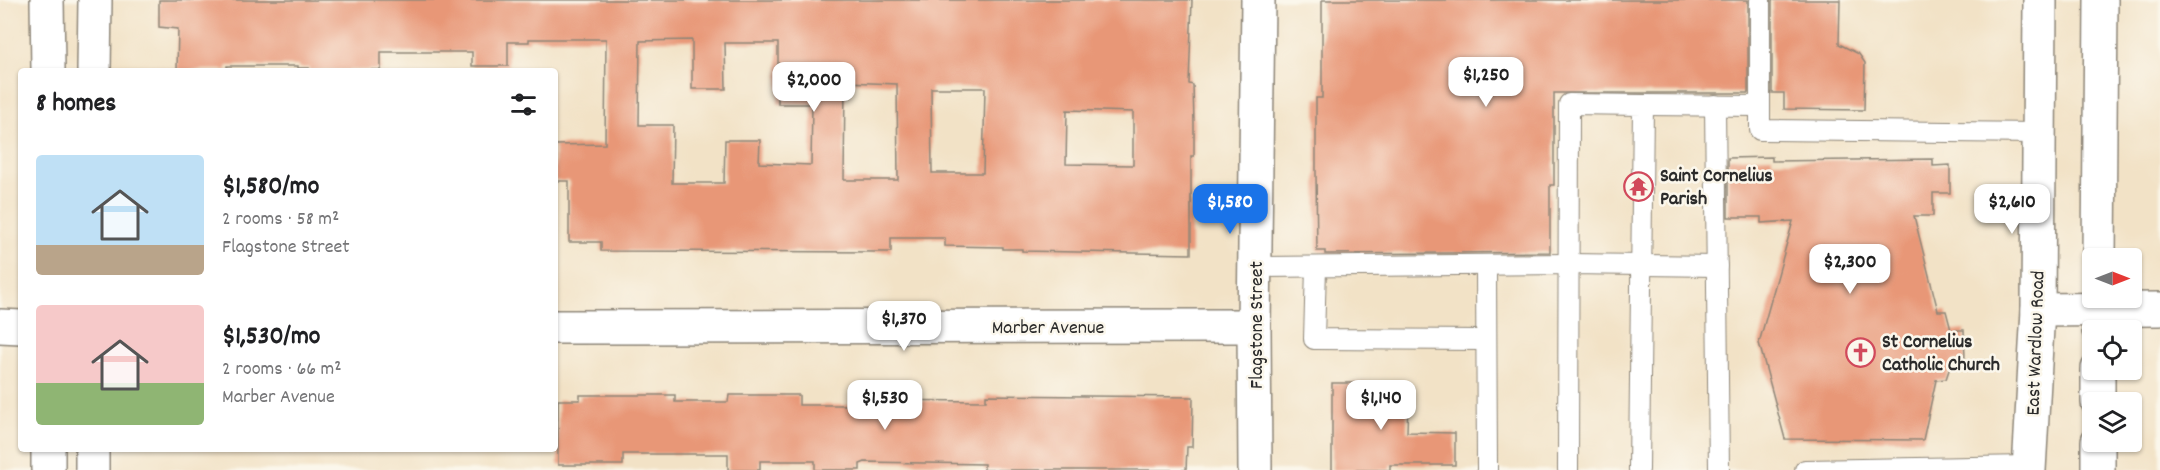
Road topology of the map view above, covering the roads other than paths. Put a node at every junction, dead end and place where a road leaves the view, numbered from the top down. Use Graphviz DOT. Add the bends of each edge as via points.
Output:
graph roads {
  1 [pos="47,0"];
  2 [pos="95,0"];
  3 [pos="1258,0"];
  4 [pos="1760,0"];
  5 [pos="2040,0"];
  6 [pos="2101,0"];
  7 [pos="48,68"];
  8 [pos="94,68"];
  9 [pos="1644,105"];
  10 [pos="1715,105"];
  11 [pos="1760,106"];
  12 [pos="2038,133"];
  13 [pos="2099,248"];
  14 [pos="1569,264"];
  15 [pos="1641,265"];
  16 [pos="1486,266"];
  17 [pos="1717,266"];
  18 [pos="1255,267"];
  19 [pos="1316,267"];
  20 [pos="2160,309"];
  21 [pos="2038,310"];
  22 [pos="2099,312"];
  23 [pos="0,326"];
  24 [pos="1254,326"];
  25 [pos="18,327"];
  26 [pos="558,327"];
  27 [pos="1485,340"];
  28 [pos="48,452"];
  29 [pos="92,452"];
  30 [pos="2098,452"];
  31 [pos="2029,468"];
  32 [pos="48,470"];
  33 [pos="92,470"];
  34 [pos="1255,470"];
  35 [pos="1487,470"];
  36 [pos="1568,470"];
  37 [pos="1639,470"];
  38 [pos="1719,470"];
  39 [pos="1805,470"];
  40 [pos="2098,470"];
  1 -- 7 [label="street"];
  2 -- 8 [label="street"];
  3 -- 18 [label="street, Flagstone Street"];
  4 -- 11 [label="lane"];
  5 -- 12 [label="street, East Wardlow Road"];
  6 -- 13 [label="street"];
  9 -- 10 [label="lane"];
  9 -- 14 [label="lane" via="1569,104"];
  9 -- 15 [label="lane"];
  10 -- 11 [label="lane"];
  10 -- 17 [label="lane"];
  11 -- 12 [label="lane" via="1760,130"];
  12 -- 21 [label="street, East Wardlow Road"];
  14 -- 15 [label="lane"];
  14 -- 16 [label="lane"];
  14 -- 36 [label="lane"];
  15 -- 17 [label="lane"];
  15 -- 37 [label="lane"];
  16 -- 19 [label="lane"];
  16 -- 27 [label="lane"];
  17 -- 38 [label="lane"];
  18 -- 19 [label="lane"];
  18 -- 24 [label="street, Flagstone Street"];
  19 -- 27 [label="lane" via="1314,339"];
  20 -- 22 [label="street"];
  21 -- 22 [label="street"];
  21 -- 31 [label="street, East Wardlow Road"];
  23 -- 25 [label="street"];
  24 -- 26 [label="street, Marber Avenue"];
  24 -- 34 [label="street, Flagstone Street"];
  27 -- 35 [label="lane"];
  28 -- 32 [label="street"];
  29 -- 33 [label="street"];
  30 -- 40 [label="street"];
  31 -- 39 [label="lane"];
}
